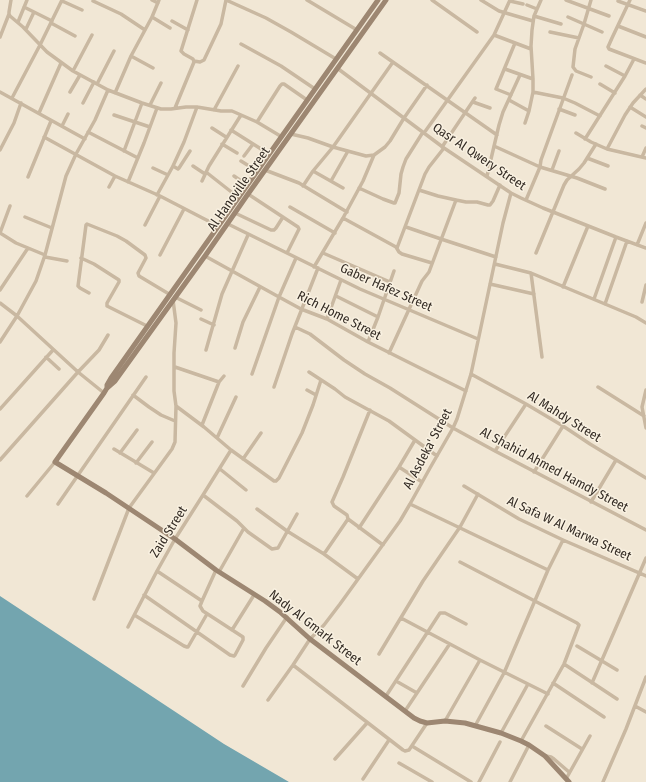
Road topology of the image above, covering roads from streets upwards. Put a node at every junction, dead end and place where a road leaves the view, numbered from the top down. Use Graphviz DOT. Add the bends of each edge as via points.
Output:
graph roads {
  1 [pos="11,0"];
  2 [pos="27,0"];
  3 [pos="62,0"];
  4 [pos="152,0"];
  5 [pos="197,0"];
  6 [pos="226,0"];
  7 [pos="307,0"];
  8 [pos="378,0"];
  9 [pos="386,0"];
  10 [pos="432,0"];
  11 [pos="481,0"];
  12 [pos="510,0"];
  13 [pos="541,0"];
  14 [pos="566,0"];
  15 [pos="591,0"];
  16 [pos="630,0"];
  17 [pos="93,1"];
  18 [pos="618,1"];
  19 [pos="159,2"];
  20 [pos="628,4"];
  21 [pos="24,7"];
  22 [pos="588,8"];
  23 [pos="537,9"];
  24 [pos="82,10"];
  25 [pos="646,11"];
  26 [pos="34,12"];
  27 [pos="505,13"];
  28 [pos="9,14"];
  29 [pos="534,16"];
  30 [pos="609,16"];
  31 [pos="152,17"];
  32 [pos="568,17"];
  33 [pos="172,21"];
  34 [pos="18,22"];
  35 [pos="51,22"];
  36 [pos="533,22"];
  37 [pos="560,24"];
  38 [pos="584,24"];
  39 [pos="618,26"];
  40 [pos="170,28"];
  41 [pos="26,29"];
  42 [pos="145,30"];
  43 [pos="188,30"];
  44 [pos="357,30"];
  45 [pos="477,32"];
  46 [pos="550,32"];
  47 [pos="602,32"];
  48 [pos="92,35"];
  49 [pos="494,35"];
  50 [pos="75,36"];
  51 [pos="646,36"];
  52 [pos="0,37"];
  53 [pos="579,38"];
  54 [pos="241,44"];
  55 [pos="515,44"];
  56 [pos="40,45"];
  57 [pos="531,49"];
  58 [pos="114,51"];
  59 [pos="380,53"];
  60 [pos="131,56"];
  61 [pos="336,59"];
  62 [pos="634,59"];
  63 [pos="194,61"];
  64 [pos="61,62"];
  65 [pos="393,62"];
  66 [pos="646,63"];
  67 [pos="238,66"];
  68 [pos="606,66"];
  69 [pos="153,68"];
  70 [pos="337,68"];
  71 [pos="505,69"];
  72 [pos="73,71"];
  73 [pos="80,75"];
  74 [pos="520,75"];
  75 [pos="572,75"];
  76 [pos="625,76"];
  77 [pos="591,77"];
  78 [pos="533,79"];
  79 [pos="95,83"];
  80 [pos="161,83"];
  81 [pos="600,84"];
  82 [pos="427,85"];
  83 [pos="315,89"];
  84 [pos="646,89"];
  85 [pos="108,90"];
  86 [pos="0,92"];
  87 [pos="70,92"];
  88 [pos="533,92"];
  89 [pos="115,93"];
  90 [pos="371,93"];
  91 [pos="615,93"];
  92 [pos="511,95"];
  93 [pos="640,95"];
  94 [pos="12,98"];
  95 [pos="476,98"];
  96 [pos="563,98"];
  97 [pos="646,99"];
  98 [pos="307,100"];
  99 [pos="448,100"];
  100 [pos="509,100"];
  101 [pos="473,102"];
  102 [pos="21,103"];
  103 [pos="84,103"];
  104 [pos="142,103"];
  105 [pos="150,105"];
  106 [pos="197,107"];
  107 [pos="630,107"];
  108 [pos="156,108"];
  109 [pos="175,108"];
  110 [pos="490,108"];
  111 [pos="559,109"];
  112 [pos="214,110"];
  113 [pos="529,111"];
  114 [pos="465,113"];
  115 [pos="38,114"];
  116 [pos="68,114"];
  117 [pos="114,115"];
  118 [pos="241,115"];
  119 [pos="575,115"];
  120 [pos="600,116"];
  121 [pos="646,117"];
  122 [pos="404,118"];
  123 [pos="51,121"];
  124 [pos="257,122"];
  125 [pos="135,123"];
  126 [pos="525,123"];
  127 [pos="62,126"];
  128 [pos="150,127"];
  129 [pos="212,128"];
  130 [pos="231,130"];
  131 [pos="88,132"];
  132 [pos="423,132"];
  133 [pos="576,133"];
  134 [pos="290,134"];
  135 [pos="497,135"];
  136 [pos="282,137"];
  137 [pos="44,138"];
  138 [pos="226,138"];
  139 [pos="85,139"];
  140 [pos="585,139"];
  141 [pos="222,144"];
  142 [pos="252,144"];
  143 [pos="596,144"];
  144 [pos="494,146"];
  145 [pos="333,147"];
  146 [pos="443,147"];
  147 [pos="646,148"];
  148 [pos="606,149"];
  149 [pos="0,150"];
  150 [pos="124,151"];
  151 [pos="190,151"];
  152 [pos="348,151"];
  153 [pos="559,151"];
  154 [pos="237,153"];
  155 [pos="76,154"];
  156 [pos="269,154"];
  157 [pos="374,155"];
  158 [pos="244,156"];
  159 [pos="138,158"];
  160 [pos="587,158"];
  161 [pos="644,158"];
  162 [pos="241,161"];
  163 [pos="173,166"];
  164 [pos="193,166"];
  165 [pos="608,166"];
  166 [pos="540,167"];
  167 [pos="153,168"];
  168 [pos="266,170"];
  169 [pos="552,170"];
  170 [pos="257,171"];
  171 [pos="313,171"];
  172 [pos="205,173"];
  173 [pos="168,175"];
  174 [pos="115,176"];
  175 [pos="234,176"];
  176 [pos="487,176"];
  177 [pos="570,177"];
  178 [pos="28,178"];
  179 [pos="202,181"];
  180 [pos="331,181"];
  181 [pos="128,182"];
  182 [pos="247,185"];
  183 [pos="500,185"];
  184 [pos="304,186"];
  185 [pos="109,188"];
  186 [pos="343,188"];
  187 [pos="359,188"];
  188 [pos="605,189"];
  189 [pos="419,190"];
  190 [pos="511,193"];
  191 [pos="248,194"];
  192 [pos="158,196"];
  193 [pos="240,200"];
  194 [pos="456,200"];
  195 [pos="526,200"];
  196 [pos="10,206"];
  197 [pos="290,207"];
  198 [pos="184,209"];
  199 [pos="236,212"];
  200 [pos="347,212"];
  201 [pos="553,212"];
  202 [pos="25,217"];
  203 [pos="283,217"];
  204 [pos="343,218"];
  205 [pos="646,223"];
  206 [pos="228,224"];
  207 [pos="145,225"];
  208 [pos="218,226"];
  209 [pos="406,226"];
  210 [pos="588,226"];
  211 [pos="52,228"];
  212 [pos="334,233"];
  213 [pos="1,234"];
  214 [pos="248,235"];
  215 [pos="616,237"];
  216 [pos="0,240"];
  217 [pos="441,240"];
  218 [pos="627,241"];
  219 [pos="637,245"];
  220 [pos="28,248"];
  221 [pos="398,248"];
  222 [pos="646,248"];
  223 [pos="287,253"];
  224 [pos="323,253"];
  225 [pos="536,253"];
  226 [pos="160,255"];
  227 [pos="45,256"];
  228 [pos="205,256"];
  229 [pos="496,257"];
  230 [pos="81,258"];
  231 [pos="296,258"];
  232 [pos="67,261"];
  233 [pos="432,264"];
  234 [pos="495,264"];
  235 [pos="316,268"];
  236 [pos="232,271"];
  237 [pos="394,271"];
  238 [pos="532,273"];
  239 [pos="341,280"];
  240 [pos="390,282"];
  241 [pos="490,284"];
  242 [pos="646,285"];
  243 [pos="260,287"];
  244 [pos="564,287"];
  245 [pos="0,290"];
  246 [pos="89,293"];
  247 [pos="170,294"];
  248 [pos="534,294"];
  249 [pos="336,296"];
  250 [pos="279,297"];
  251 [pos="174,299"];
  252 [pos="384,299"];
  253 [pos="594,299"];
  254 [pos="642,302"];
  255 [pos="0,303"];
  256 [pos="605,304"];
  257 [pos="301,309"];
  258 [pos="200,310"];
  259 [pos="409,310"];
  260 [pos="17,316"];
  261 [pos="378,317"];
  262 [pos="327,319"];
  263 [pos="201,320"];
  264 [pos="646,323"];
  265 [pos="214,325"];
  266 [pos="147,326"];
  267 [pos="295,327"];
  268 [pos="108,335"];
  269 [pos="478,339"];
  270 [pos="0,342"];
  271 [pos="368,342"];
  272 [pos="235,348"];
  273 [pos="53,350"];
  274 [pos="206,350"];
  275 [pos="389,353"];
  276 [pos="46,357"];
  277 [pos="542,357"];
  278 [pos="175,367"];
  279 [pos="59,369"];
  280 [pos="78,372"];
  281 [pos="309,372"];
  282 [pos="252,374"];
  283 [pos="471,374"];
  284 [pos="224,376"];
  285 [pos="146,377"];
  286 [pos="321,380"];
  287 [pos="219,382"];
  288 [pos="274,386"];
  289 [pos="598,387"];
  290 [pos="107,388"];
  291 [pos="307,390"];
  292 [pos="646,390"];
  293 [pos="466,391"];
  294 [pos="104,393"];
  295 [pos="133,395"];
  296 [pos="316,395"];
  297 [pos="236,397"];
  298 [pos="526,404"];
  299 [pos="176,406"];
  300 [pos="644,408"];
  301 [pos="0,409"];
  302 [pos="370,410"];
  303 [pos="644,416"];
  304 [pos="175,421"];
  305 [pos="202,426"];
  306 [pos="563,426"];
  307 [pos="453,428"];
  308 [pos="646,428"];
  309 [pos="137,430"];
  310 [pos="261,433"];
  311 [pos="217,438"];
  312 [pos="415,440"];
  313 [pos="152,442"];
  314 [pos="114,449"];
  315 [pos="231,450"];
  316 [pos="495,451"];
  317 [pos="120,453"];
  318 [pos="437,456"];
  319 [pos="243,459"];
  320 [pos="0,460"];
  321 [pos="616,460"];
  322 [pos="55,462"];
  323 [pos="136,463"];
  324 [pos="399,467"];
  325 [pos="220,468"];
  326 [pos="534,472"];
  327 [pos="154,473"];
  328 [pos="78,475"];
  329 [pos="646,478"];
  330 [pos="422,482"];
  331 [pos="464,486"];
  332 [pos="246,490"];
  333 [pos="478,494"];
  334 [pos="28,496"];
  335 [pos="203,496"];
  336 [pos="591,502"];
  337 [pos="58,504"];
  338 [pos="410,504"];
  339 [pos="129,508"];
  340 [pos="258,509"];
  341 [pos="297,514"];
  342 [pos="348,519"];
  343 [pos="460,527"];
  344 [pos="244,528"];
  345 [pos="359,528"];
  346 [pos="646,530"];
  347 [pos="287,531"];
  348 [pos="175,539"];
  349 [pos="563,540"];
  350 [pos="383,545"];
  351 [pos="324,554"];
  352 [pos="646,558"];
  353 [pos="460,562"];
  354 [pos="548,570"];
  355 [pos="157,571"];
  356 [pos="218,571"];
  357 [pos="639,573"];
  358 [pos="646,576"];
  359 [pos="358,579"];
  360 [pos="144,595"];
  361 [pos="254,595"];
  362 [pos="94,599"];
  363 [pos="202,600"];
  364 [pos="536,601"];
  365 [pos="207,614"];
  366 [pos="136,616"];
  367 [pos="287,617"];
  368 [pos="401,618"];
  369 [pos="466,624"];
  370 [pos="128,626"];
  371 [pos="232,630"];
  372 [pos="197,631"];
  373 [pos="427,633"];
  374 [pos="310,638"];
  375 [pos="449,645"];
  376 [pos="577,646"];
  377 [pos="379,654"];
  378 [pos="480,660"];
  379 [pos="601,660"];
  380 [pos="564,664"];
  381 [pos="293,665"];
  382 [pos="617,670"];
  383 [pos="504,673"];
  384 [pos="646,677"];
  385 [pos="396,681"];
  386 [pos="553,683"];
  387 [pos="592,683"];
  388 [pos="528,684"];
  389 [pos="243,686"];
  390 [pos="417,693"];
  391 [pos="548,694"];
  392 [pos="386,696"];
  393 [pos="617,699"];
  394 [pos="268,700"];
  395 [pos="635,706"];
  396 [pos="405,711"];
  397 [pos="646,712"];
  398 [pos="604,717"];
  399 [pos="445,721"];
  400 [pos="367,723"];
  401 [pos="427,723"];
  402 [pos="475,726"];
  403 [pos="546,726"];
  404 [pos="501,733"];
  405 [pos="590,736"];
  406 [pos="389,740"];
  407 [pos="521,741"];
  408 [pos="500,742"];
  409 [pos="529,745"];
  410 [pos="412,746"];
  411 [pos="582,749"];
  412 [pos="545,756"];
  413 [pos="335,759"];
  414 [pos="399,762"];
  415 [pos="569,772"];
  416 [pos="363,779"];
  417 [pos="567,780"];
  418 [pos="432,782"];
  419 [pos="471,782"];
  420 [pos="479,782"];
  421 [pos="510,782"];
  422 [pos="603,782"];
  1 -- 28 [label="street"];
  2 -- 21 [label="street"];
  3 -- 24 [label="street"];
  3 -- 35 [label="street"];
  4 -- 19 [label="street"];
  5 -- 43 [label="street"];
  6 -- 61 [label="street" via="272,21"];
  6 -- 63 [label="street" via="221,24 204,60"];
  7 -- 44 [label="street"];
  8 -- 44 [label="street, Al Hanoville Street"];
  9 -- 70 [label="street, Al Hanoville Street"];
  10 -- 45 [label="street"];
  11 -- 27 [label="street"];
  12 -- 23 [label="street"];
  12 -- 27 [label="street"];
  13 -- 23 [label="street"];
  14 -- 22 [label="street"];
  15 -- 22 [label="street"];
  16 -- 20 [label="street"];
  17 -- 42 [label="street" via="121,14"];
  18 -- 20 [label="street"];
  19 -- 31 [label="street"];
  20 -- 25 [label="street"];
  20 -- 39 [label="street"];
  21 -- 26 [label="street"];
  21 -- 34 [label="street"];
  22 -- 30 [label="street"];
  22 -- 38 [label="street"];
  23 -- 29 [label="street"];
  26 -- 35 [label="street"];
  26 -- 41 [label="street"];
  27 -- 36 [label="street"];
  27 -- 49 [label="street"];
  28 -- 34 [label="street"];
  28 -- 52 [label="street"];
  29 -- 36 [label="street"];
  29 -- 37 [label="street"];
  31 -- 40 [label="street"];
  31 -- 42 [label="street"];
  32 -- 38 [label="street"];
  33 -- 43 [label="street"];
  34 -- 41 [label="street"];
  35 -- 50 [label="street"];
  35 -- 56 [label="street"];
  36 -- 57 [label="street"];
  38 -- 47 [label="street"];
  38 -- 53 [label="street"];
  39 -- 51 [label="street"];
  39 -- 62 [label="street" via="609,49"];
  41 -- 56 [label="street"];
  42 -- 60 [label="street"];
  43 -- 63 [label="street" via="181,51"];
  44 -- 61 [label="street, Al Hanoville Street"];
  46 -- 53 [label="street"];
  48 -- 72 [label="street"];
  49 -- 55 [label="street"];
  49 -- 99 [label="street"];
  53 -- 77 [label="street" via="575,49 574,69"];
  54 -- 83 [label="street"];
  55 -- 57 [label="street"];
  55 -- 71 [label="street"];
  56 -- 64 [label="street"];
  56 -- 94 [label="street"];
  57 -- 78 [label="street"];
  58 -- 79 [label="street"];
  59 -- 65 [label="street"];
  60 -- 69 [label="street"];
  60 -- 89 [label="street"];
  61 -- 83 [label="street, Al Hanoville Street"];
  62 -- 66 [label="street"];
  62 -- 76 [label="street"];
  63 -- 109 [label="street"];
  64 -- 72 [label="street"];
  64 -- 115 [label="street"];
  65 -- 82 [label="street"];
  65 -- 90 [label="street"];
  67 -- 112 [label="street"];
  68 -- 76 [label="street"];
  70 -- 90 [label="street, Qasr Al Qwery Street"];
  70 -- 134 [label="street, Al Hanoville Street"];
  71 -- 74 [label="street"];
  71 -- 92 [label="street" via="496,89"];
  72 -- 73 [label="street"];
  73 -- 79 [label="street"];
  73 -- 87 [label="street"];
  74 -- 78 [label="street"];
  74 -- 92 [label="street"];
  75 -- 96 [label="street"];
  76 -- 91 [label="street"];
  78 -- 88 [label="street"];
  79 -- 85 [label="street"];
  79 -- 103 [label="street"];
  80 -- 105 [label="street"];
  81 -- 91 [label="street"];
  82 -- 99 [label="street"];
  82 -- 122 [label="street"];
  83 -- 98 [label="street, Al Hanoville Street"];
  84 -- 93 [label="street"];
  85 -- 89 [label="street"];
  85 -- 131 [label="street"];
  86 -- 94 [label="street"];
  88 -- 96 [label="street"];
  88 -- 113 [label="street"];
  89 -- 104 [label="street"];
  90 -- 122 [label="street, Qasr Al Qwery Street"];
  90 -- 145 [label="street"];
  91 -- 120 [label="street"];
  92 -- 100 [label="street"];
  93 -- 97 [label="street"];
  93 -- 107 [label="street"];
  94 -- 102 [label="street"];
  95 -- 101 [label="street"];
  96 -- 111 [label="street"];
  96 -- 120 [label="street"];
  98 -- 124 [label="street" via="282,84"];
  98 -- 136 [label="street, Al Hanoville Street"];
  99 -- 114 [label="street"];
  99 -- 132 [label="street"];
  100 -- 113 [label="street"];
  100 -- 135 [label="street"];
  101 -- 110 [label="street"];
  101 -- 114 [label="street"];
  102 -- 115 [label="street"];
  102 -- 149 [label="street"];
  104 -- 105 [label="street"];
  104 -- 125 [label="street"];
  105 -- 108 [label="street"];
  106 -- 109 [label="street"];
  106 -- 112 [label="street"];
  106 -- 163 [label="street"];
  107 -- 121 [label="street"];
  107 -- 148 [label="street"];
  108 -- 109 [label="street"];
  108 -- 128 [label="street"];
  111 -- 119 [label="street"];
  111 -- 166 [label="street"];
  112 -- 118 [label="street" via="232,111"];
  113 -- 126 [label="street"];
  114 -- 135 [label="street"];
  114 -- 146 [label="street"];
  115 -- 123 [label="street"];
  116 -- 127 [label="street"];
  117 -- 125 [label="street"];
  118 -- 124 [label="street"];
  118 -- 130 [label="street"];
  120 -- 140 [label="street"];
  122 -- 132 [label="street, Qasr Al Qwery Street"];
  122 -- 157 [label="street" via="390,141"];
  123 -- 127 [label="street"];
  123 -- 137 [label="street"];
  124 -- 136 [label="street"];
  125 -- 128 [label="street"];
  125 -- 150 [label="street"];
  127 -- 139 [label="street"];
  128 -- 159 [label="street"];
  129 -- 138 [label="street"];
  130 -- 138 [label="street"];
  130 -- 142 [label="street"];
  131 -- 139 [label="street"];
  131 -- 150 [label="street"];
  132 -- 146 [label="street, Qasr Al Qwery Street"];
  132 -- 187 [label="street" via="403,166 400,193 395,203"];
  133 -- 140 [label="street"];
  134 -- 145 [label="street"];
  134 -- 168 [label="street, Al Hanoville Street"];
  135 -- 144 [label="street"];
  136 -- 156 [label="street, Al Hanoville Street"];
  137 -- 155 [label="street"];
  137 -- 178 [label="street"];
  138 -- 141 [label="street"];
  139 -- 155 [label="street"];
  140 -- 143 [label="street"];
  141 -- 154 [label="street"];
  141 -- 172 [label="street"];
  142 -- 156 [label="street"];
  142 -- 158 [label="street"];
  143 -- 148 [label="street"];
  143 -- 160 [label="street"];
  144 -- 166 [label="street"];
  144 -- 176 [label="street"];
  145 -- 152 [label="street"];
  145 -- 171 [label="street"];
  146 -- 176 [label="street, Qasr Al Qwery Street"];
  146 -- 189 [label="street" via="427,171"];
  147 -- 161 [label="street"];
  148 -- 161 [label="street"];
  150 -- 159 [label="street"];
  151 -- 163 [label="street" via="178,169"];
  152 -- 157 [label="street" via="366,156"];
  152 -- 180 [label="street"];
  153 -- 169 [label="street"];
  155 -- 174 [label="street"];
  155 -- 211 [label="street" via="66,176"];
  156 -- 170 [label="street, Al Hanoville Street"];
  157 -- 187 [label="street"];
  159 -- 181 [label="street"];
  160 -- 165 [label="street"];
  160 -- 177 [label="street"];
  162 -- 170 [label="street"];
  163 -- 173 [label="street"];
  164 -- 172 [label="street"];
  166 -- 169 [label="street"];
  166 -- 195 [label="street"];
  167 -- 173 [label="street"];
  168 -- 184 [label="street"];
  168 -- 191 [label="street, Al Hanoville Street"];
  169 -- 177 [label="street"];
  170 -- 182 [label="street, Al Hanoville Street"];
  171 -- 180 [label="street"];
  171 -- 184 [label="street"];
  172 -- 179 [label="street"];
  172 -- 193 [label="street"];
  173 -- 192 [label="street"];
  174 -- 181 [label="street"];
  174 -- 185 [label="street"];
  175 -- 182 [label="street"];
  176 -- 183 [label="street, Qasr Al Qwery Street"];
  177 -- 188 [label="street"];
  177 -- 201 [label="street"];
  180 -- 186 [label="street"];
  181 -- 192 [label="street"];
  182 -- 193 [label="street, Al Hanoville Street"];
  183 -- 190 [label="street, Qasr Al Qwery Street"];
  183 -- 194 [label="street" via="490,205"];
  184 -- 200 [label="street"];
  187 -- 200 [label="street"];
  189 -- 194 [label="street"];
  189 -- 209 [label="street"];
  190 -- 195 [label="street, Qasr Al Qwery Street"];
  190 -- 229 [label="street, Al Asdeka' Street"];
  191 -- 193 [label="street, Al Hanoville Street"];
  191 -- 203 [label="street"];
  192 -- 198 [label="street"];
  192 -- 207 [label="street"];
  193 -- 199 [label="street, Al Hanoville Street"];
  193 -- 208 [label="street, Al Hanoville Street"];
  194 -- 217 [label="street"];
  195 -- 201 [label="street, Qasr Al Qwery Street"];
  196 -- 213 [label="street"];
  197 -- 212 [label="street"];
  198 -- 208 [label="street"];
  198 -- 226 [label="street"];
  199 -- 203 [label="street" via="271,230 276,228"];
  199 -- 206 [label="street, Al Hanoville Street"];
  200 -- 204 [label="street"];
  201 -- 210 [label="street, Qasr Al Qwery Street"];
  201 -- 225 [label="street"];
  202 -- 211 [label="street"];
  203 -- 223 [label="street" via="299,228"];
  204 -- 212 [label="street"];
  204 -- 221 [label="street"];
  205 -- 219 [label="street"];
  206 -- 214 [label="street, Gaber Hafez Street"];
  206 -- 228 [label="street, Al Hanoville Street"];
  208 -- 247 [label="street, Al Hanoville Street"];
  209 -- 217 [label="street"];
  209 -- 221 [label="street"];
  210 -- 215 [label="street, Qasr Al Qwery Street"];
  210 -- 244 [label="street"];
  211 -- 227 [label="street"];
  212 -- 224 [label="street"];
  213 -- 216 [label="street"];
  213 -- 220 [label="street"];
  214 -- 223 [label="street, Gaber Hafez Street"];
  214 -- 236 [label="street"];
  215 -- 218 [label="street, Qasr Al Qwery Street"];
  215 -- 253 [label="street"];
  217 -- 229 [label="street"];
  217 -- 233 [label="street"];
  218 -- 219 [label="street, Qasr Al Qwery Street"];
  218 -- 256 [label="street"];
  219 -- 222 [label="street, Qasr Al Qwery Street"];
  220 -- 227 [label="street"];
  220 -- 245 [label="street"];
  221 -- 233 [label="street" via="402,254"];
  223 -- 231 [label="street, Gaber Hafez Street"];
  224 -- 235 [label="street"];
  224 -- 240 [label="street"];
  227 -- 232 [label="street"];
  227 -- 260 [label="street" via="34,286"];
  228 -- 236 [label="street, Rich Home Street"];
  228 -- 251 [label="street, Al Hanoville Street"];
  229 -- 234 [label="street, Al Asdeka' Street"];
  230 -- 246 [label="street" via="78,286"];
  230 -- 247 [label="street" via="87,224 117,236 145,255 138,276"];
  230 -- 266 [label="street" via="119,280 107,306"];
  231 -- 235 [label="street, Gaber Hafez Street"];
  231 -- 250 [label="street"];
  233 -- 259 [label="street"];
  234 -- 238 [label="street"];
  234 -- 241 [label="street, Al Asdeka' Street"];
  235 -- 239 [label="street, Gaber Hafez Street"];
  235 -- 257 [label="street"];
  236 -- 243 [label="street, Rich Home Street"];
  236 -- 265 [label="street" via="222,294"];
  237 -- 240 [label="street"];
  238 -- 244 [label="street"];
  238 -- 248 [label="street"];
  239 -- 249 [label="street"];
  239 -- 252 [label="street, Gaber Hafez Street"];
  240 -- 252 [label="street"];
  241 -- 248 [label="street"];
  241 -- 269 [label="street, Al Asdeka' Street"];
  242 -- 254 [label="street"];
  243 -- 250 [label="street, Rich Home Street"];
  243 -- 272 [label="street" via="243,322"];
  244 -- 253 [label="street"];
  247 -- 266 [label="street, Al Hanoville Street"];
  248 -- 277 [label="street"];
  249 -- 261 [label="street, Rich Home Street"];
  249 -- 262 [label="street"];
  250 -- 257 [label="street, Rich Home Street"];
  250 -- 282 [label="street"];
  251 -- 258 [label="street"];
  251 -- 278 [label="street"];
  251 -- 290 [label="street, Al Hanoville Street" via="115,381"];
  252 -- 259 [label="street, Gaber Hafez Street"];
  252 -- 261 [label="street"];
  253 -- 256 [label="street"];
  255 -- 260 [label="street"];
  256 -- 264 [label="street"];
  257 -- 262 [label="street, Rich Home Street"];
  257 -- 267 [label="street"];
  259 -- 269 [label="street, Gaber Hafez Street"];
  259 -- 275 [label="street"];
  260 -- 270 [label="street"];
  260 -- 273 [label="street"];
  261 -- 271 [label="street"];
  262 -- 271 [label="street, Rich Home Street"];
  263 -- 265 [label="street"];
  265 -- 274 [label="street"];
  266 -- 290 [label="street, Al Hanoville Street" via="108,382"];
  267 -- 288 [label="street"];
  267 -- 307 [label="street, Al Shahid Ahmed Hamdy Street" via="310,334 365,374"];
  268 -- 280 [label="street" via="99,350"];
  269 -- 283 [label="street, Al Asdeka' Street"];
  271 -- 275 [label="street, Rich Home Street"];
  273 -- 276 [label="street"];
  273 -- 280 [label="street"];
  275 -- 293 [label="street, Rich Home Street"];
  276 -- 279 [label="street"];
  276 -- 301 [label="street"];
  278 -- 287 [label="street"];
  278 -- 299 [label="street"];
  280 -- 294 [label="street"];
  280 -- 320 [label="street"];
  281 -- 286 [label="street"];
  283 -- 293 [label="street, Al Asdeka' Street"];
  283 -- 298 [label="street, Al Mahdy Street"];
  284 -- 287 [label="street"];
  285 -- 295 [label="street"];
  286 -- 296 [label="street"];
  286 -- 302 [label="street" via="345,398"];
  287 -- 305 [label="street"];
  289 -- 303 [label="street"];
  290 -- 294 [label="street, Al Hanoville Street"];
  291 -- 296 [label="street"];
  292 -- 300 [label="street"];
  293 -- 307 [label="street, Al Asdeka' Street"];
  294 -- 322 [label="street, Al Hanoville Street"];
  295 -- 304 [label="street" via="155,411"];
  295 -- 328 [label="street"];
  296 -- 319 [label="street" via="302,433 276,481"];
  297 -- 311 [label="street"];
  298 -- 306 [label="street, Al Mahdy Street"];
  298 -- 316 [label="street"];
  299 -- 304 [label="street"];
  299 -- 305 [label="street"];
  300 -- 303 [label="street"];
  302 -- 312 [label="street"];
  302 -- 342 [label="street" via="332,502 347,515"];
  303 -- 308 [label="street"];
  304 -- 327 [label="street" via="174,446"];
  305 -- 311 [label="street"];
  306 -- 321 [label="street, Al Mahdy Street"];
  306 -- 326 [label="street"];
  307 -- 316 [label="street, Al Shahid Ahmed Hamdy Street"];
  307 -- 318 [label="street, Al Asdeka' Street"];
  309 -- 317 [label="street"];
  310 -- 319 [label="street"];
  311 -- 315 [label="street"];
  312 -- 318 [label="street"];
  312 -- 324 [label="street"];
  313 -- 323 [label="street"];
  314 -- 317 [label="street"];
  315 -- 319 [label="street"];
  315 -- 325 [label="street, Zaid Street"];
  316 -- 326 [label="street, Al Shahid Ahmed Hamdy Street"];
  317 -- 323 [label="street"];
  318 -- 330 [label="street, Al Asdeka' Street"];
  321 -- 329 [label="street, Al Mahdy Street"];
  321 -- 336 [label="street"];
  322 -- 328 [label="street, Nady Al Gmark Street"];
  322 -- 334 [label="street, Al Hanoville Street"];
  323 -- 327 [label="street"];
  324 -- 330 [label="street"];
  324 -- 345 [label="street"];
  325 -- 332 [label="street"];
  325 -- 335 [label="street, Zaid Street"];
  326 -- 336 [label="street, Al Shahid Ahmed Hamdy Street"];
  327 -- 339 [label="street"];
  328 -- 337 [label="street"];
  328 -- 339 [label="street, Nady Al Gmark Street"];
  330 -- 338 [label="street, Al Asdeka' Street"];
  331 -- 333 [label="street, Al Safa W Al Marwa Street"];
  333 -- 343 [label="street"];
  333 -- 349 [label="street, Al Safa W Al Marwa Street" via="519,519"];
  335 -- 344 [label="street"];
  335 -- 348 [label="street, Zaid Street"];
  336 -- 346 [label="street, Al Shahid Ahmed Hamdy Street"];
  338 -- 343 [label="street"];
  338 -- 350 [label="street, Al Asdeka' Street"];
  339 -- 348 [label="street, Nady Al Gmark Street"];
  339 -- 362 [label="street"];
  340 -- 347 [label="street"];
  341 -- 347 [label="street"];
  342 -- 345 [label="street"];
  342 -- 351 [label="street"];
  343 -- 354 [label="street"];
  343 -- 368 [label="street"];
  344 -- 347 [label="street" via="274,549 278,548"];
  344 -- 356 [label="street"];
  345 -- 350 [label="street"];
  347 -- 351 [label="street"];
  348 -- 355 [label="street, Zaid Street"];
  348 -- 356 [label="street, Nady Al Gmark Street"];
  349 -- 354 [label="street"];
  349 -- 357 [label="street, Al Safa W Al Marwa Street"];
  350 -- 359 [label="street, Al Asdeka' Street"];
  351 -- 359 [label="street"];
  352 -- 357 [label="street"];
  353 -- 364 [label="street"];
  354 -- 364 [label="street"];
  355 -- 360 [label="street, Zaid Street"];
  355 -- 363 [label="street"];
  356 -- 361 [label="street, Nady Al Gmark Street"];
  356 -- 363 [label="street"];
  357 -- 358 [label="street, Al Safa W Al Marwa Street"];
  357 -- 379 [label="street"];
  359 -- 374 [label="street, Al Asdeka' Street" via="324,625"];
  360 -- 370 [label="street, Zaid Street"];
  360 -- 372 [label="street"];
  361 -- 367 [label="street, Nady Al Gmark Street"];
  361 -- 371 [label="street"];
  363 -- 365 [label="street" via="201,609"];
  364 -- 380 [label="street" via="579,623"];
  364 -- 383 [label="street"];
  365 -- 371 [label="street"];
  365 -- 372 [label="street"];
  366 -- 372 [label="street" via="186,647"];
  367 -- 374 [label="street, Nady Al Gmark Street"];
  367 -- 389 [label="street"];
  368 -- 373 [label="street"];
  368 -- 377 [label="street"];
  369 -- 373 [label="street" via="443,612"];
  371 -- 372 [label="street" via="244,638 232,656"];
  373 -- 375 [label="street"];
  373 -- 385 [label="street"];
  374 -- 381 [label="street, Al Asdeka' Street"];
  374 -- 392 [label="street, Nady Al Gmark Street"];
  375 -- 378 [label="street"];
  375 -- 390 [label="street"];
  376 -- 379 [label="street"];
  378 -- 383 [label="street"];
  378 -- 399 [label="street"];
  379 -- 382 [label="street"];
  379 -- 387 [label="street"];
  380 -- 386 [label="street"];
  380 -- 387 [label="street"];
  381 -- 394 [label="street, Al Asdeka' Street"];
  381 -- 400 [label="street"];
  383 -- 388 [label="street"];
  383 -- 402 [label="street"];
  384 -- 395 [label="street"];
  385 -- 390 [label="street"];
  385 -- 392 [label="street"];
  386 -- 391 [label="street"];
  386 -- 398 [label="street"];
  387 -- 393 [label="street"];
  388 -- 391 [label="street"];
  388 -- 404 [label="street"];
  390 -- 396 [label="street"];
  391 -- 407 [label="street"];
  392 -- 396 [label="street, Nady Al Gmark Street"];
  395 -- 397 [label="street"];
  395 -- 422 [label="street"];
  396 -- 401 [label="street, Nady Al Gmark Street"];
  399 -- 401 [label="street"];
  399 -- 402 [label="street"];
  400 -- 406 [label="street"];
  400 -- 413 [label="street"];
  401 -- 410 [label="street"];
  402 -- 404 [label="street"];
  403 -- 411 [label="street"];
  404 -- 407 [label="street"];
  405 -- 411 [label="street"];
  406 -- 410 [label="street" via="405,751"];
  406 -- 416 [label="street"];
  407 -- 409 [label="street"];
  408 -- 420 [label="street"];
  409 -- 412 [label="street"];
  409 -- 421 [label="street"];
  410 -- 419 [label="street"];
  411 -- 415 [label="street"];
  412 -- 415 [label="street" via="551,757"];
  412 -- 417 [label="street"];
  414 -- 418 [label="street"];
  415 -- 417 [label="street"];
}
